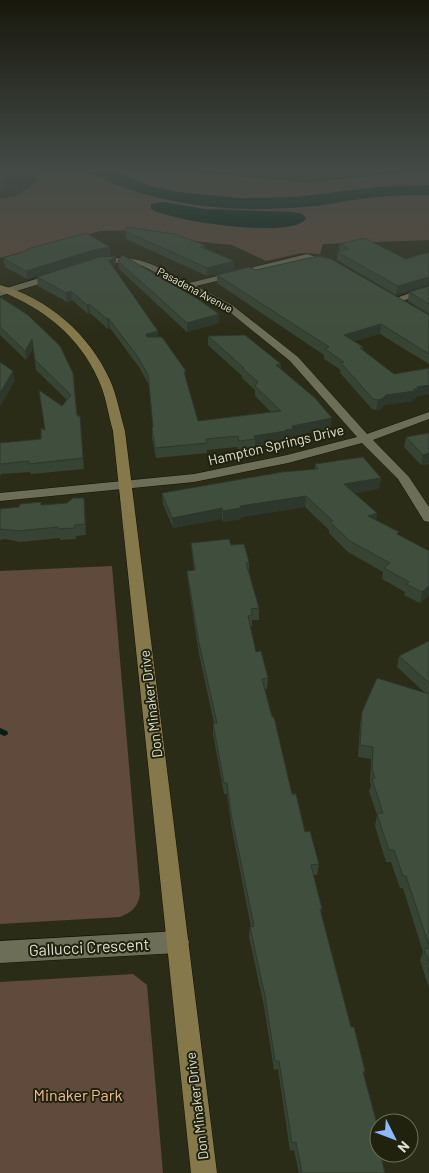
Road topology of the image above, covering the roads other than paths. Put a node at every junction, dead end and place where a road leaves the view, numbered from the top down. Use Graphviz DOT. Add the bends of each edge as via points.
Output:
graph roads {
  1 [pos="89,265"];
  2 [pos="343,268"];
  3 [pos="62,274"];
  4 [pos="190,285"];
  5 [pos="429,289"];
  6 [pos="3,291"];
  7 [pos="410,308"];
  8 [pos="429,415"];
  9 [pos="365,439"];
  10 [pos="126,486"];
  11 [pos="0,497"];
  12 [pos="429,518"];
  13 [pos="178,942"];
  14 [pos="0,952"];
  15 [pos="204,1173"];
  1 -- 4 [label="street, Pasadena Avenue" via="110,260 135,260"];
  2 -- 4 [label="street" via="320,259 299,258"];
  3 -- 6 [label="street"];
  4 -- 9 [label="street, Pasadena Avenue" via="229,307 294,359"];
  5 -- 7 [label="street" via="392,297"];
  6 -- 10 [label="street, Don Minaker Drive" via="56,316 82,340 104,379 119,430"];
  8 -- 9 [label="street, Hampton Springs Drive"];
  9 -- 10 [label="street, Hampton Springs Drive" via="194,478"];
  9 -- 12 [label="street, Pasadena Avenue" via="403,477"];
  10 -- 11 [label="street, Hampton Springs Drive"];
  10 -- 13 [label="street, Don Minaker Drive"];
  13 -- 14 [label="street, Gallucci Crescent"];
  13 -- 15 [label="street, Don Minaker Drive"];
}
